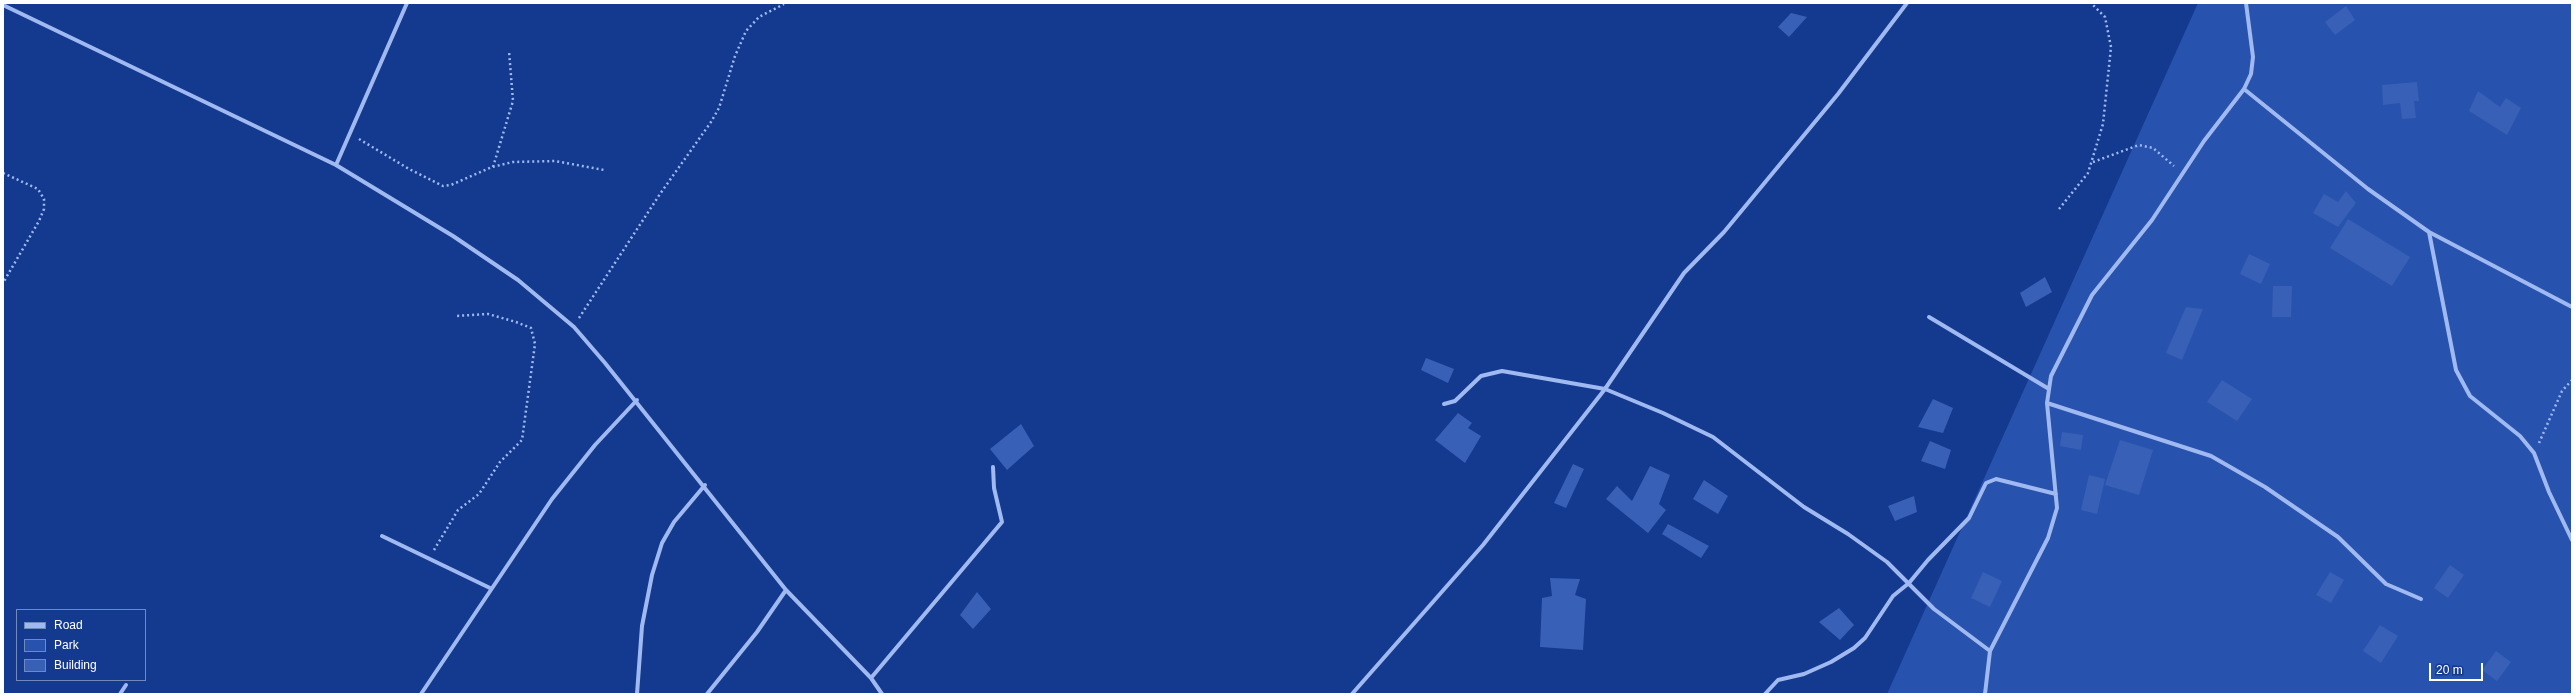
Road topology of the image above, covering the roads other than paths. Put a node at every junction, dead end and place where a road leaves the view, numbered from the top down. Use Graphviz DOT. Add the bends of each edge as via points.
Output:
graph roads {
  1 [pos="408,3"];
  2 [pos="1907,3"];
  3 [pos="2246,3"];
  4 [pos="3,5"];
  5 [pos="2244,89"];
  6 [pos="336,165"];
  7 [pos="2429,232"];
  8 [pos="2572,307"];
  9 [pos="1929,317"];
  10 [pos="2049,388"];
  11 [pos="1605,389"];
  12 [pos="637,400"];
  13 [pos="2047,403"];
  14 [pos="1444,404"];
  15 [pos="993,467"];
  16 [pos="705,485"];
  17 [pos="2056,494"];
  18 [pos="382,536"];
  19 [pos="2572,540"];
  20 [pos="1909,583"];
  21 [pos="490,588"];
  22 [pos="786,590"];
  23 [pos="2421,599"];
  24 [pos="1990,652"];
  25 [pos="872,678"];
  26 [pos="126,685"];
  27 [pos="120,694"];
  28 [pos="421,694"];
  29 [pos="637,694"];
  30 [pos="707,694"];
  31 [pos="882,694"];
  32 [pos="1352,694"];
  33 [pos="1765,694"];
  34 [pos="1985,694"];
  1 -- 6 [label="street"];
  2 -- 11 [label="street" via="1828,106 1724,232 1684,273"];
  3 -- 5 [label="street" via="2253,57 2251,74"];
  4 -- 6 [label="street"];
  5 -- 7 [label="street" via="2368,189"];
  5 -- 10 [label="street" via="2152,220 2092,295 2060,356"];
  6 -- 12 [label="street" via="453,236 518,280 574,327"];
  7 -- 8 [label="street"];
  7 -- 19 [label="street" via="2456,370 2470,396 2520,436 2534,453"];
  9 -- 10 [label="street"];
  10 -- 13 [label="street"];
  11 -- 14 [label="street" via="1502,371 1481,376 1455,401"];
  11 -- 20 [label="street" via="1714,437 1804,507 1887,562"];
  11 -- 32 [label="street" via="1483,545"];
  12 -- 16 [label="street"];
  12 -- 21 [label="street" via="595,445 552,499"];
  13 -- 17 [label="street"];
  13 -- 23 [label="street" via="2211,456 2265,487 2338,536 2386,584"];
  15 -- 25 [label="street" via="994,488 1002,522"];
  16 -- 22 [label="street"];
  16 -- 29 [label="street" via="674,522 662,543 652,575 642,626"];
  17 -- 20 [label="street" via="2012,482 1991,480 1986,483 1969,518"];
  17 -- 24 [label="street" via="2057,508 2048,538"];
  18 -- 21 [label="street"];
  20 -- 24 [label="street" via="1934,609"];
  20 -- 33 [label="street" via="1893,596 1874,627 1854,648 1804,674 1778,680"];
  21 -- 28 [label="street"];
  22 -- 25 [label="street"];
  22 -- 30 [label="street" via="757,632"];
  24 -- 34 [label="street"];
  25 -- 31 [label="street"];
  26 -- 27 [label="street"];
}
